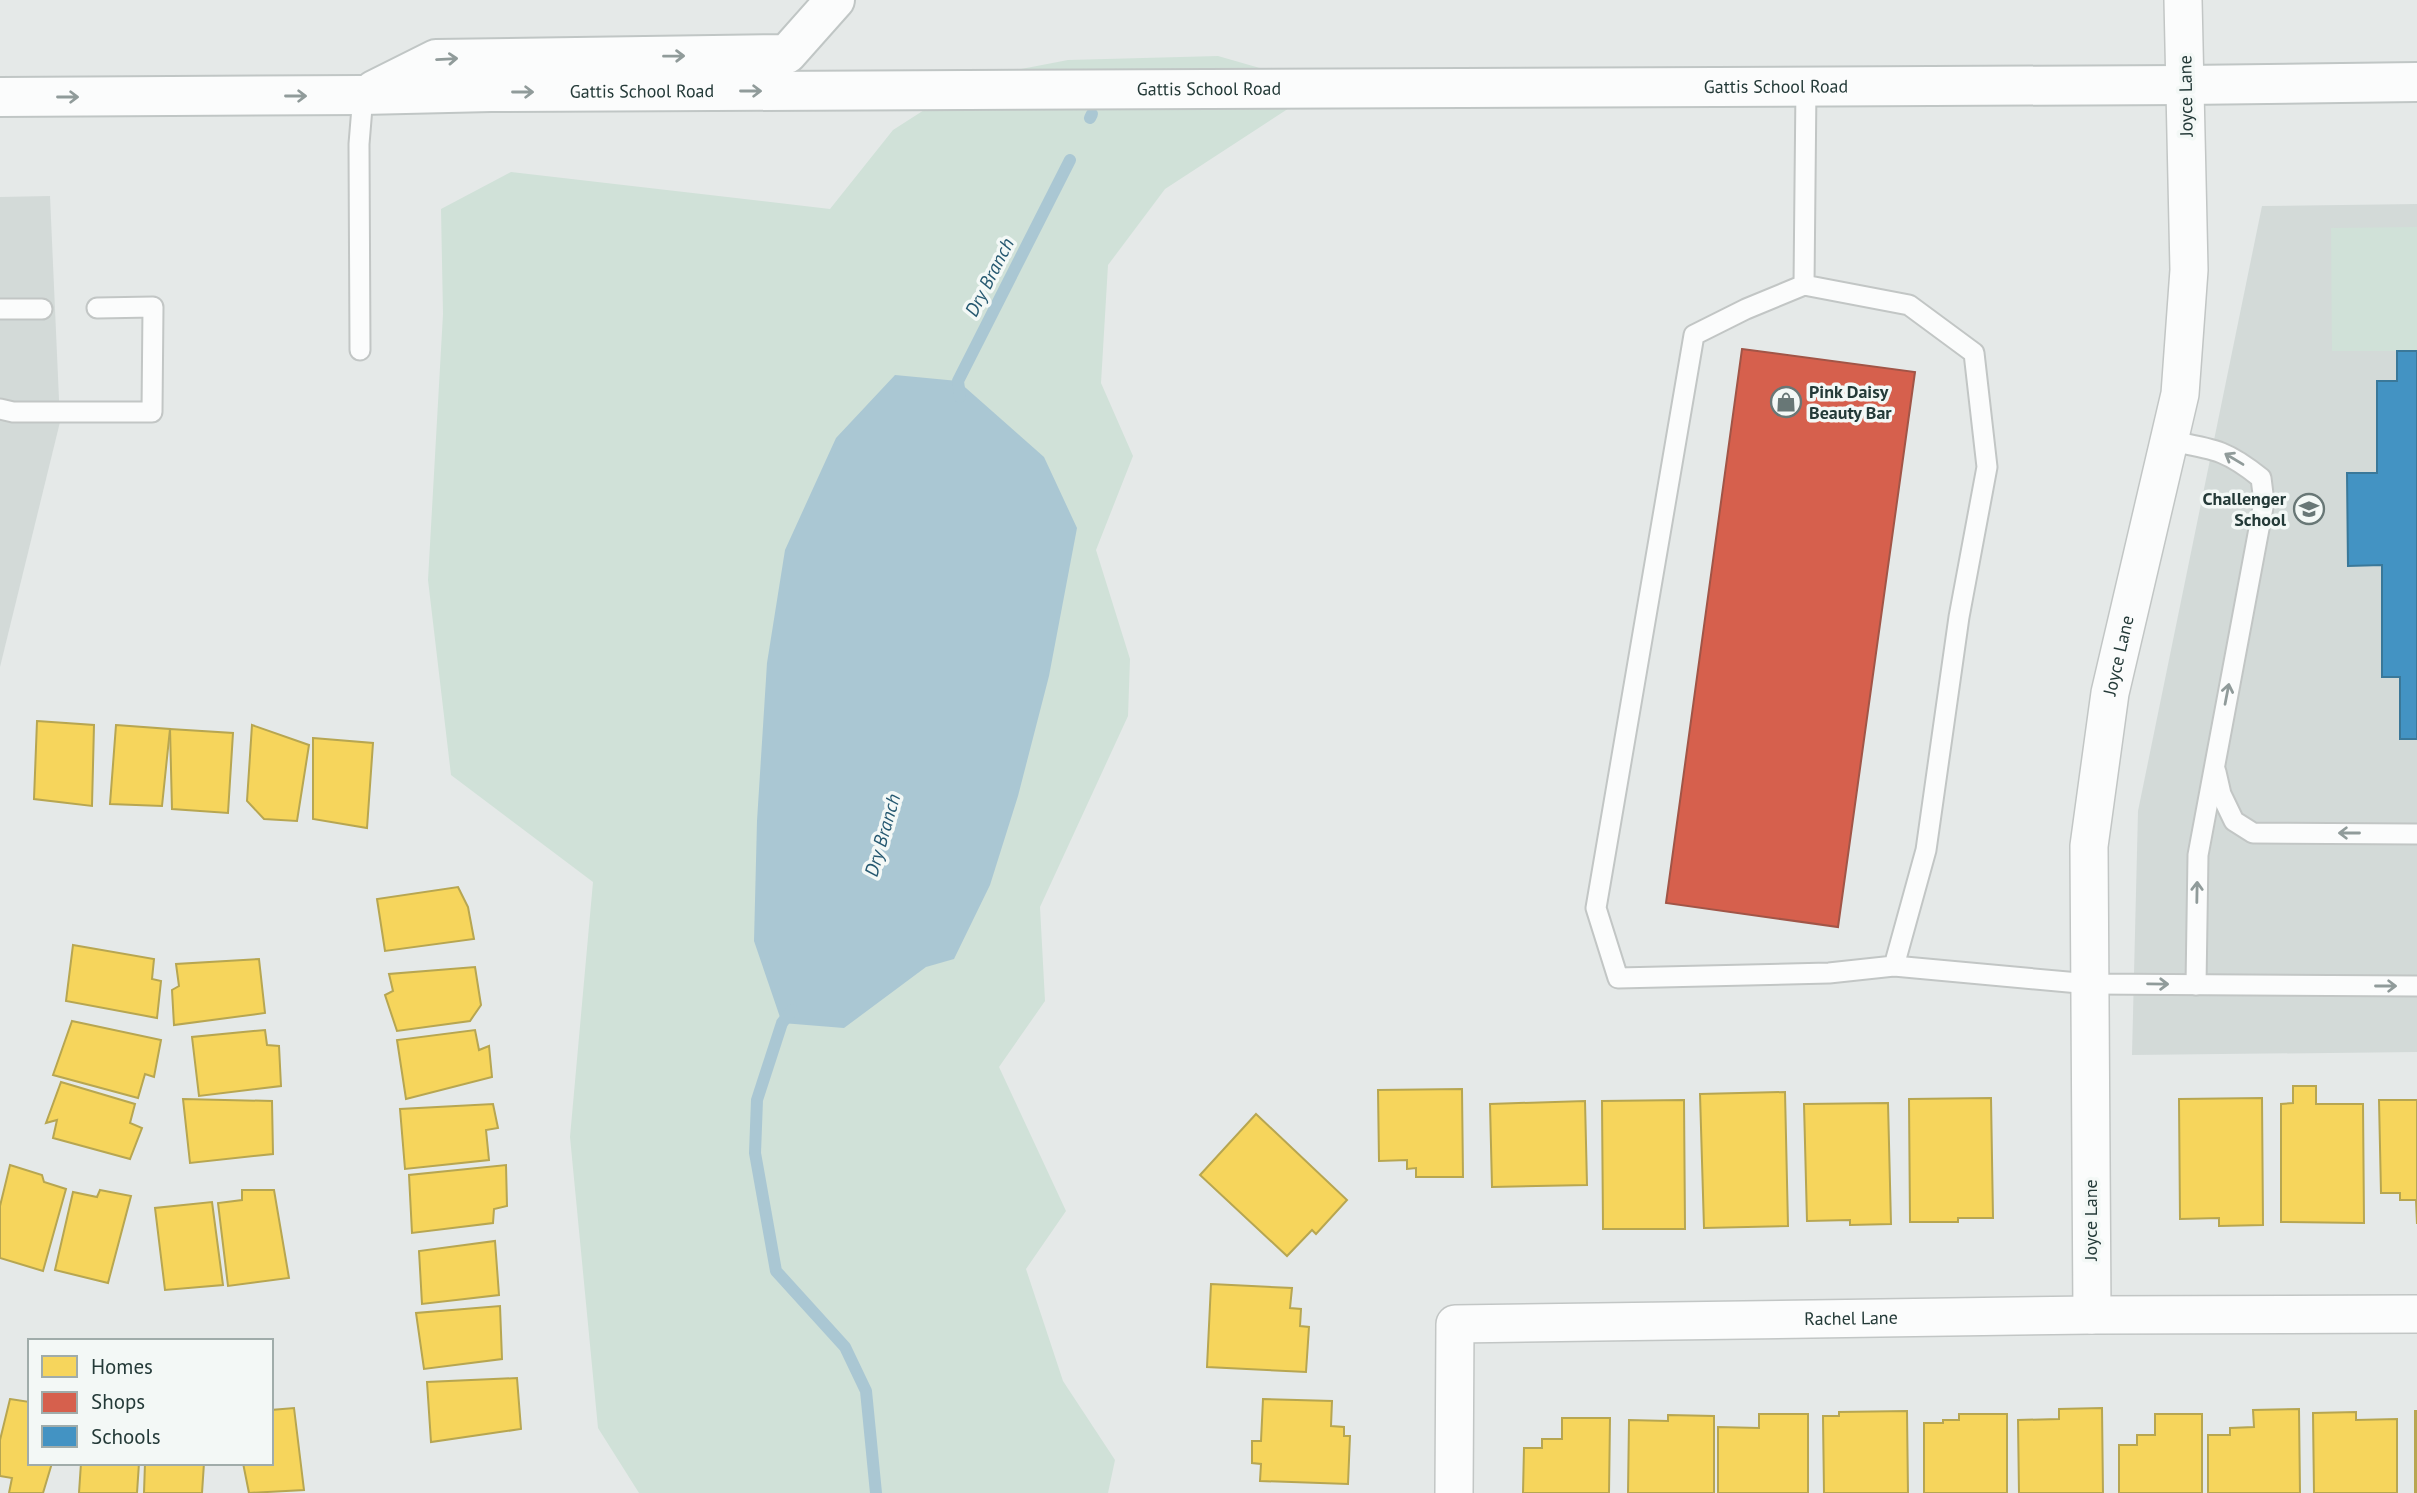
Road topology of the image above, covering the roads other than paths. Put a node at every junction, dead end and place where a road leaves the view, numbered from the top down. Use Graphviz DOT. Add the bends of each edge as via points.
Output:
graph roads {
  1 [pos="835,0"];
  2 [pos="2183,0"];
  3 [pos="2417,82"];
  4 [pos="2185,85"];
  5 [pos="1806,86"];
  6 [pos="363,96"];
  7 [pos="0,97"];
  8 [pos="1804,285"];
  9 [pos="97,308"];
  10 [pos="0,309"];
  11 [pos="42,309"];
  12 [pos="360,350"];
  13 [pos="0,409"];
  14 [pos="2169,441"];
  15 [pos="2214,761"];
  16 [pos="2417,834"];
  17 [pos="1894,966"];
  18 [pos="2090,984"];
  19 [pos="2196,985"];
  20 [pos="2417,986"];
  21 [pos="2417,1314"];
  22 [pos="2092,1315"];
  23 [pos="1454,1493"];
  6 -- 1 [label="main road, one-way" via="436,58 787,54"];
  2 -- 4 [label="street, Joyce Lane"];
  3 -- 4 [label="main road, Gattis School Road"];
  4 -- 5 [label="main road, Gattis School Road"];
  4 -- 14 [label="street, Joyce Lane" via="2189,270 2180,394"];
  6 -- 5 [label="main road, Gattis School Road, one-way"];
  5 -- 8 [label="lane"];
  7 -- 6 [label="main road, Gattis School Road, one-way"];
  6 -- 12 [label="lane"];
  8 -- 17 [label="lane" via="1909,305 1974,353 1987,467 1959,617 1926,850"];
  8 -- 17 [label="lane" via="1693,335 1596,908 1618,978 1829,973"];
  9 -- 13 [label="lane" via="153,307 152,412"];
  10 -- 11 [label="lane"];
  15 -- 14 [label="lane, one-way" via="2264,502 2260,478 2238,460 2217,450"];
  14 -- 18 [label="street, Joyce Lane" via="2110,693 2089,846"];
  16 -- 15 [label="lane, one-way" via="2253,833 2234,821 2221,794"];
  19 -- 15 [label="lane, one-way" via="2198,855"];
  17 -- 18 [label="lane"];
  18 -- 19 [label="lane, one-way"];
  18 -- 22 [label="street, Joyce Lane"];
  19 -- 20 [label="lane, one-way"];
  21 -- 22 [label="street, Rachel Lane"];
  22 -- 23 [label="street, Rachel Lane" via="1455,1324"];
}
